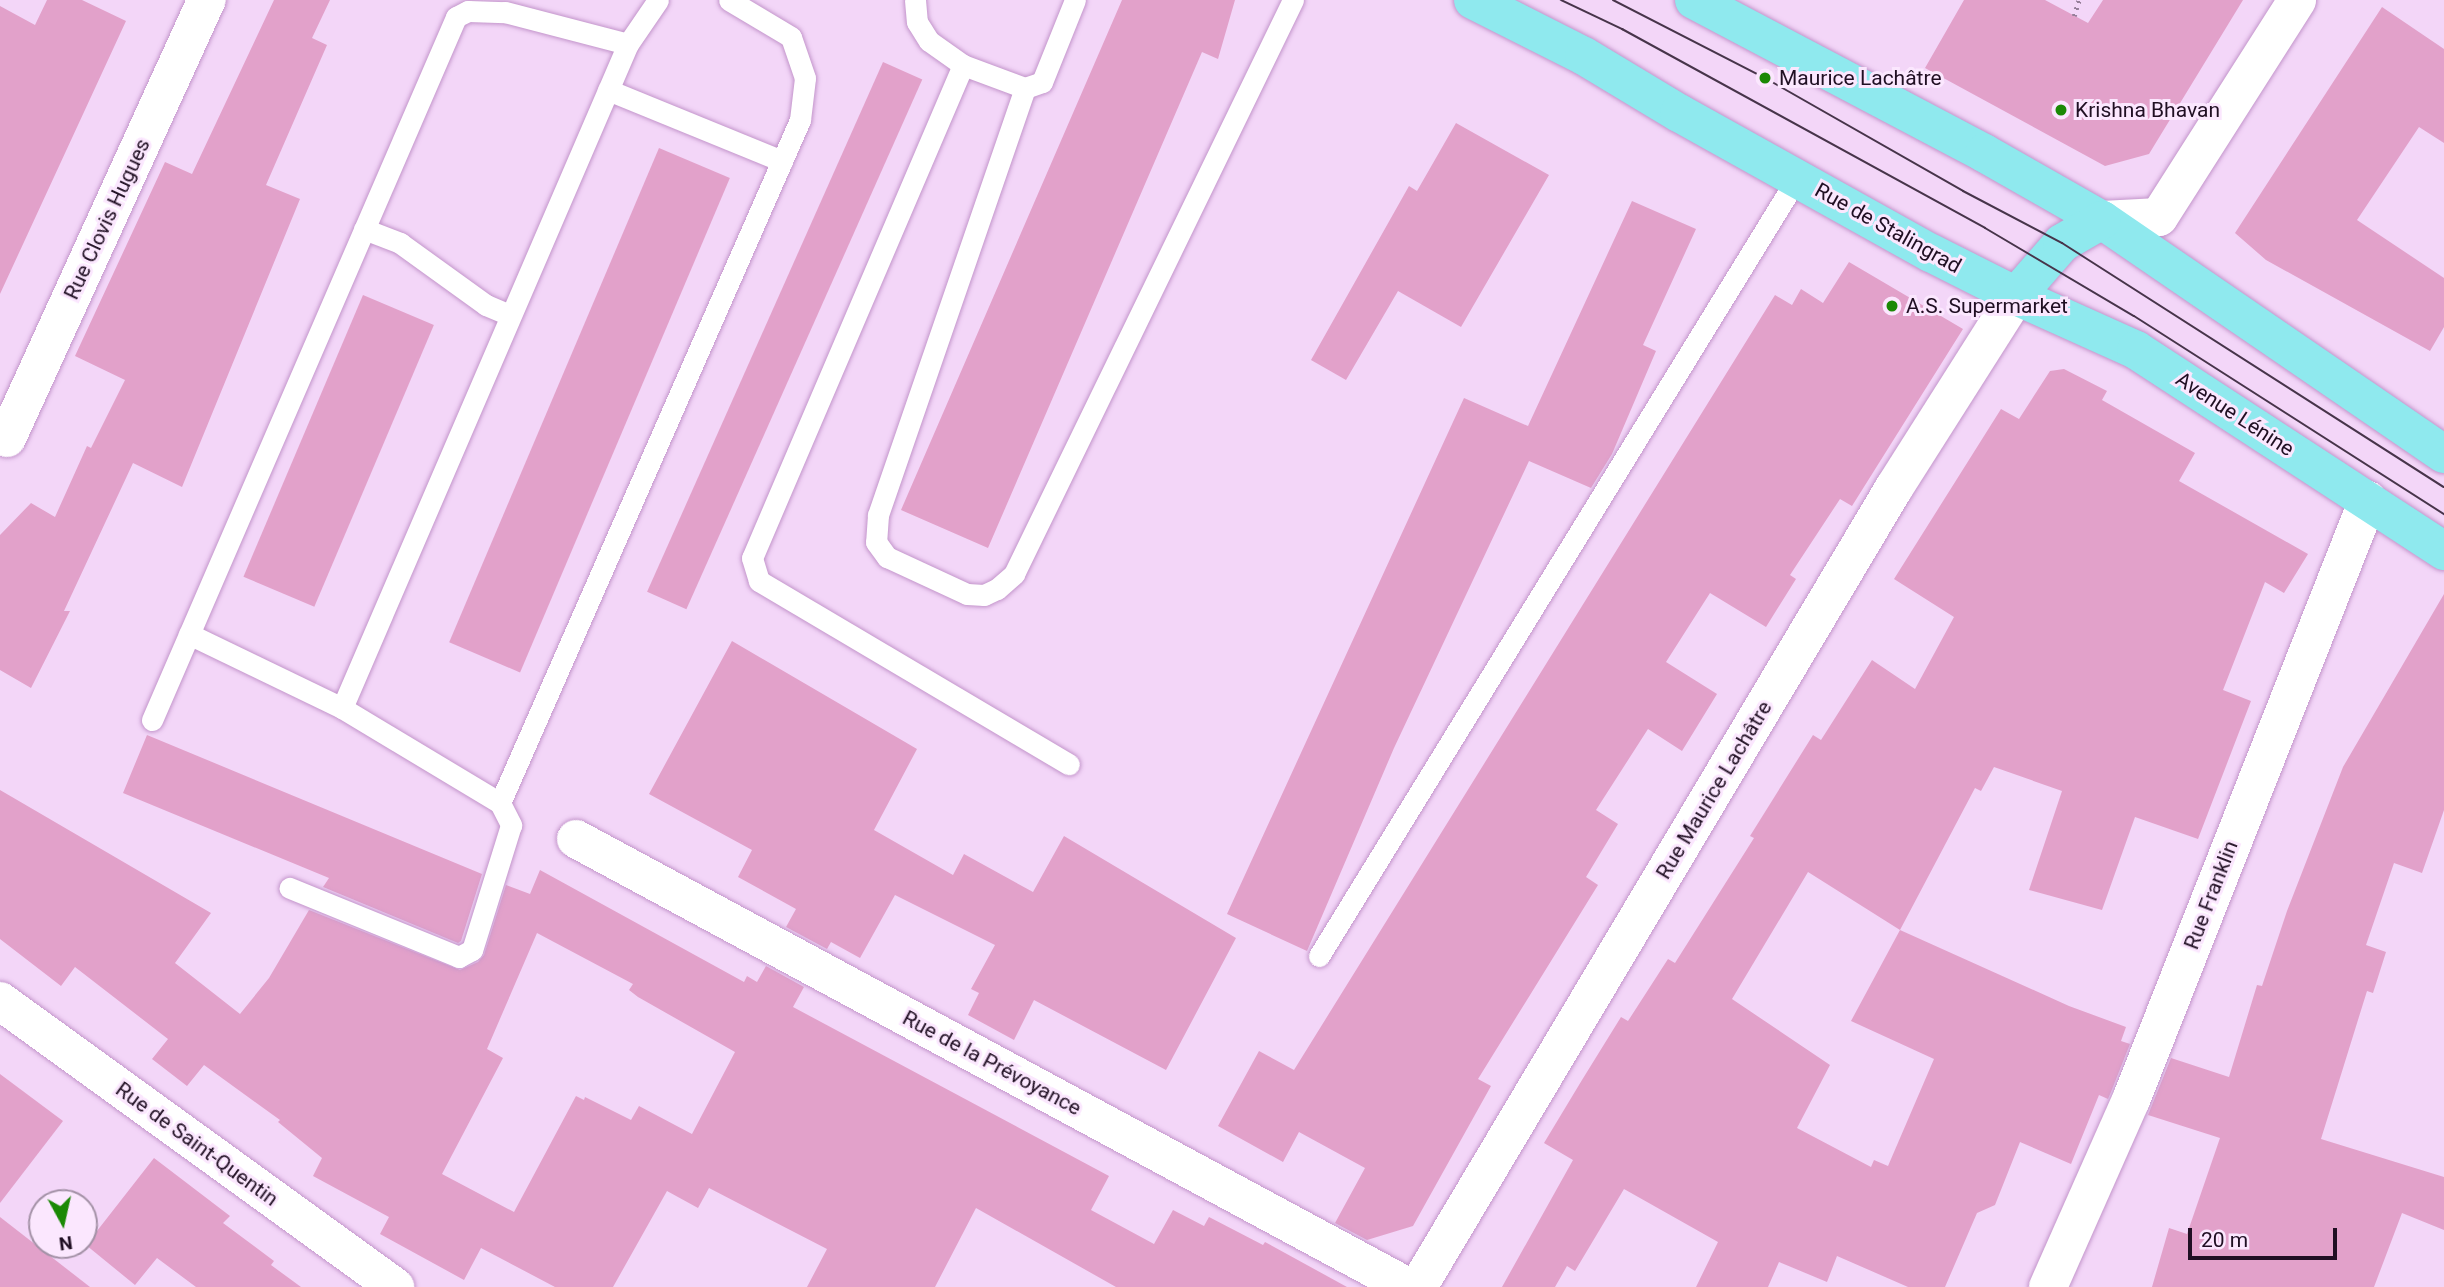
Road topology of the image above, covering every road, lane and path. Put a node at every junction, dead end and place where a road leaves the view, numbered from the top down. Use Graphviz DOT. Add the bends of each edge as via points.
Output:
graph roads {
  1 [pos="207,0"];
  2 [pos="658,0"];
  3 [pos="729,0"];
  4 [pos="915,0"];
  5 [pos="1075,0"];
  6 [pos="1293,0"];
  7 [pos="1473,0"];
  8 [pos="1694,0"];
  9 [pos="2079,0"];
  10 [pos="2297,0"];
  11 [pos="1745,11"];
  12 [pos="2074,16"];
  13 [pos="628,44"];
  14 [pos="963,65"];
  15 [pos="1025,88"];
  16 [pos="608,90"];
  17 [pos="782,161"];
  18 [pos="1797,178"];
  19 [pos="2102,220"];
  20 [pos="364,229"];
  21 [pos="2016,296"];
  22 [pos="510,315"];
  23 [pos="7,438"];
  24 [pos="2444,454"];
  25 [pos="2368,500"];
  26 [pos="2444,551"];
  27 [pos="189,634"];
  28 [pos="342,708"];
  29 [pos="152,720"];
  30 [pos="1069,764"];
  31 [pos="500,803"];
  32 [pos="576,839"];
  33 [pos="290,888"];
  34 [pos="1319,956"];
  35 [pos="0,1001"];
  36 [pos="395,1287"];
  37 [pos="1408,1287"];
  38 [pos="1418,1287"];
  39 [pos="2048,1287"];
  1 -- 23 [label="street, Rue Clovis Hugues"];
  2 -- 13 [label="lane"];
  3 -- 17 [label="lane" via="791,37 805,78 800,120"];
  4 -- 14 [label="lane" via="917,22 929,41"];
  5 -- 15 [label="lane" via="1042,82"];
  6 -- 15 [label="lane" via="1014,574 984,595 967,594 887,556 876,542 878,515"];
  7 -- 18 [label="main road, Rue de Stalingrad" via="1584,55"];
  8 -- 11 [label="main road"];
  9 -- 12 [label="path"];
  10 -- 19 [label="street" via="2160,217"];
  11 -- 19 [label="main road"];
  13 -- 16 [label="lane"];
  13 -- 20 [label="lane" via="505,12 468,11 456,17"];
  14 -- 15 [label="lane"];
  14 -- 30 [label="lane" via="752,558 759,581"];
  16 -- 17 [label="lane"];
  16 -- 22 [label="lane"];
  17 -- 31 [label="lane"];
  18 -- 21 [label="main road, Rue de Stalingrad"];
  18 -- 34 [label="lane"];
  19 -- 21 [label="main road" via="2062,243"];
  19 -- 24 [label="main road"];
  20 -- 22 [label="lane" via="400,243 486,305"];
  20 -- 27 [label="lane"];
  21 -- 25 [label="main road, Avenue Lénine" via="2136,350"];
  21 -- 38 [label="street, Rue Maurice Lachâtre" via="1894,488"];
  22 -- 28 [label="lane"];
  25 -- 26 [label="main road, Avenue Lénine"];
  25 -- 39 [label="street, Rue Franklin" via="2131,1100"];
  27 -- 28 [label="lane"];
  27 -- 29 [label="lane"];
  28 -- 31 [label="lane"];
  31 -- 33 [label="lane" via="511,825 471,950 459,957"];
  32 -- 37 [label="street, Rue de la Prévoyance"];
  35 -- 36 [label="street, Rue de Saint-Quentin"];
}
